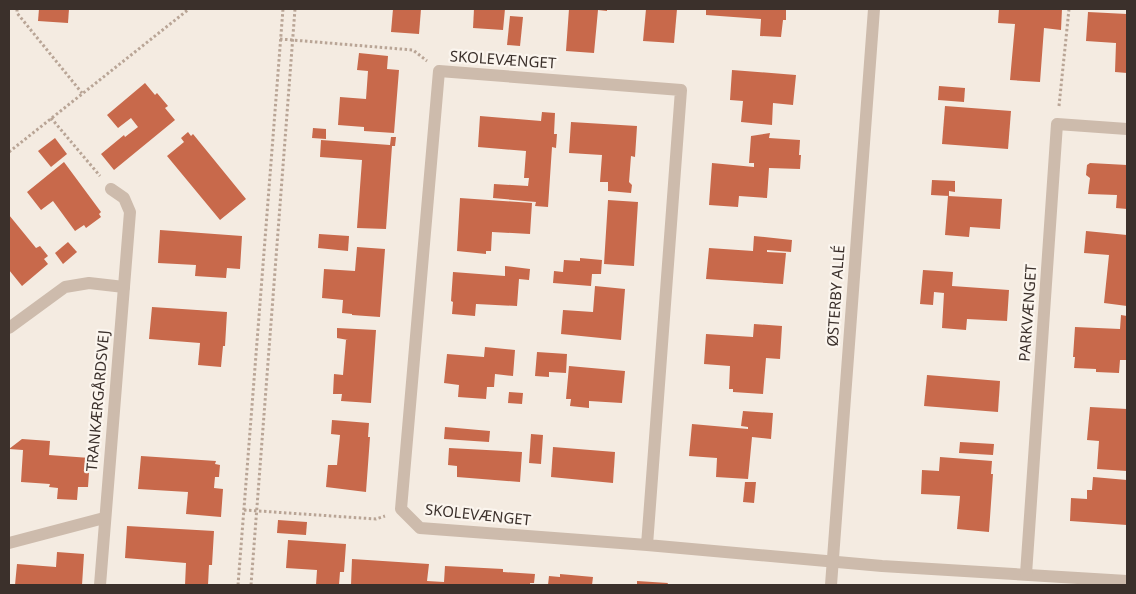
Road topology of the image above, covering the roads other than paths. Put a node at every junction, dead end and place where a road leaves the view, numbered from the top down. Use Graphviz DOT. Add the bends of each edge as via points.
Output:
graph roads {
  1 [pos="874,9"];
  2 [pos="1127,129"];
  3 [pos="112,189"];
  4 [pos="124,287"];
  5 [pos="9,328"];
  6 [pos="104,518"];
  7 [pos="9,543"];
  8 [pos="647,545"];
  9 [pos="833,562"];
  10 [pos="1026,574"];
  11 [pos="1127,580"];
  12 [pos="100,585"];
  13 [pos="831,585"];
  1 -- 9 [label="street, ØSTERBY ALLÉ"];
  2 -- 10 [label="street, PARKVÆNGET" via="1057,124"];
  3 -- 4 [label="street, TRANKÆRGÅRDSVEJ" via="124,198 130,212"];
  4 -- 5 [label="street" via="89,283 65,287"];
  4 -- 6 [label="street, TRANKÆRGÅRDSVEJ"];
  6 -- 7 [label="street"];
  6 -- 12 [label="street, TRANKÆRGÅRDSVEJ"];
  8 -- 8 [label="street, SKOLEVÆNGET" via="681,90 439,71 401,509 420,528"];
  8 -- 9 [label="street, SKOLEVÆNGET"];
  9 -- 10 [label="street"];
  9 -- 13 [label="street, ØSTERBY ALLÉ"];
  10 -- 11 [label="street"];
}
